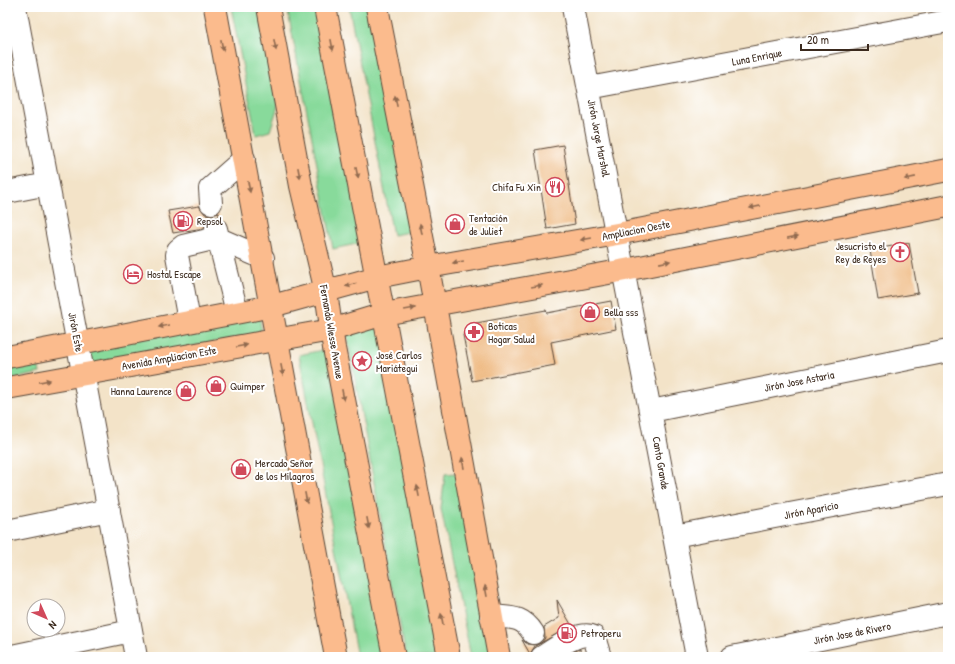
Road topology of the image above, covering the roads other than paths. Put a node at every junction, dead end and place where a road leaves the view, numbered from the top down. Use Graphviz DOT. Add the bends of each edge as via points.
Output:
graph roads {
  1 [pos="15,7"];
  2 [pos="215,7"];
  3 [pos="268,7"];
  4 [pos="325,7"];
  5 [pos="377,7"];
  6 [pos="573,7"];
  7 [pos="948,21"];
  8 [pos="16,61"];
  9 [pos="589,88"];
  10 [pos="244,159"];
  11 [pos="948,170"];
  12 [pos="48,184"];
  13 [pos="7,192"];
  14 [pos="211,203"];
  15 [pos="948,206"];
  16 [pos="216,232"];
  17 [pos="617,234"];
  18 [pos="263,258"];
  19 [pos="428,267"];
  20 [pos="624,270"];
  21 [pos="377,277"];
  22 [pos="326,292"];
  23 [pos="434,304"];
  24 [pos="272,306"];
  25 [pos="237,312"];
  26 [pos="384,314"];
  27 [pos="189,321"];
  28 [pos="331,330"];
  29 [pos="277,340"];
  30 [pos="78,343"];
  31 [pos="948,351"];
  32 [pos="7,357"];
  33 [pos="84,373"];
  34 [pos="7,388"];
  35 [pos="651,411"];
  36 [pos="948,484"];
  37 [pos="109,510"];
  38 [pos="7,531"];
  39 [pos="674,536"];
  40 [pos="948,613"];
  41 [pos="491,616"];
  42 [pos="131,631"];
  43 [pos="540,649"];
  44 [pos="7,657"];
  45 [pos="136,657"];
  46 [pos="336,657"];
  47 [pos="394,657"];
  48 [pos="449,657"];
  49 [pos="499,657"];
  50 [pos="600,657"];
  51 [pos="697,657"];
  52 [pos="732,657"];
  1 -- 8 [label="street, Jirón Este"];
  2 -- 10 [label="main road, one-way"];
  3 -- 22 [label="main road, Fernando Wiesse Avenue, one-way" via="302,186"];
  4 -- 21 [label="main road, one-way"];
  19 -- 5 [label="main road, one-way"];
  6 -- 9 [label="street, Jirón Jorge Marshal"];
  7 -- 9 [label="street, Luna Enrique"];
  8 -- 12 [label="street, Jirón Este"];
  9 -- 17 [label="street, Jirón Jorge Marshal"];
  10 -- 14 [label="street" via="210,189"];
  10 -- 18 [label="main road, one-way"];
  11 -- 17 [label="main road, Ampliacion Oeste, one-way"];
  12 -- 13 [label="street"];
  12 -- 30 [label="street, Jirón Este"];
  20 -- 15 [label="main road, one-way"];
  16 -- 18 [label="street"];
  16 -- 25 [label="street"];
  16 -- 27 [label="street" via="178,250"];
  17 -- 19 [label="main road, Ampliacion Oeste, one-way"];
  17 -- 20 [label="street, Jirón Jorge Marshal"];
  18 -- 24 [label="main road"];
  19 -- 21 [label="main road, Ampliacion Oeste"];
  19 -- 23 [label="main road"];
  23 -- 20 [label="main road, one-way"];
  20 -- 35 [label="street, Canto Grande"];
  21 -- 22 [label="main road, Ampliacion Oeste, one-way"];
  21 -- 26 [label="main road"];
  22 -- 24 [label="main road"];
  22 -- 28 [label="main road, Fernando Wiesse Avenue"];
  26 -- 23 [label="main road, one-way"];
  41 -- 23 [label="main road, one-way"];
  24 -- 25 [label="main road"];
  24 -- 29 [label="main road"];
  25 -- 27 [label="main road"];
  26 -- 28 [label="main road"];
  48 -- 26 [label="main road, one-way"];
  27 -- 30 [label="main road, one-way"];
  28 -- 29 [label="main road, Avenida Ampliacion Este"];
  28 -- 47 [label="main road, Fernando Wiesse Avenue, one-way"];
  33 -- 29 [label="main road, Avenida Ampliacion Este, one-way"];
  29 -- 46 [label="main road, one-way"];
  30 -- 32 [label="main road"];
  30 -- 33 [label="street, Jirón Este"];
  31 -- 35 [label="street, Jirón Jose Astaria"];
  34 -- 33 [label="main road, Avenida Ampliacion Este, one-way"];
  33 -- 37 [label="street, Jirón Este"];
  35 -- 39 [label="street, Canto Grande"];
  36 -- 39 [label="street, Jirón Aparicio"];
  37 -- 38 [label="street"];
  37 -- 42 [label="street, Jirón Este"];
  39 -- 51 [label="street, Canto Grande"];
  40 -- 52 [label="street, Jirón Jose de Rivero"];
  41 -- 43 [label="street" via="520,619 527,623"];
  41 -- 49 [label="main road"];
  42 -- 44 [label="street"];
  42 -- 45 [label="street, Jirón Este"];
  43 -- 50 [label="street" via="587,634 594,637"];
}
